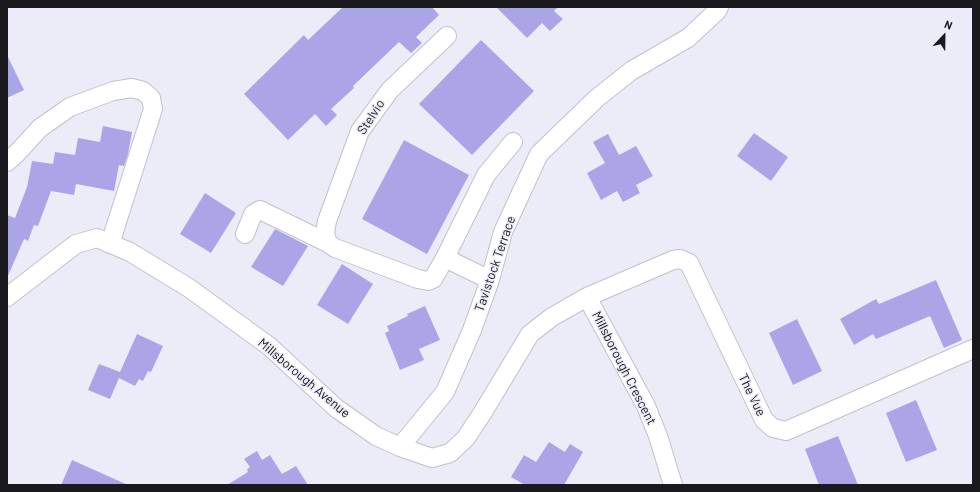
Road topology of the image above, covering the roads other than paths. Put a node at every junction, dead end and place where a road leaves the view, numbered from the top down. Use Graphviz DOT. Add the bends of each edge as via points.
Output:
graph roads {
  1 [pos="719,7"];
  2 [pos="447,36"];
  3 [pos="513,142"];
  4 [pos="7,162"];
  5 [pos="245,234"];
  6 [pos="328,243"];
  7 [pos="110,244"];
  8 [pos="445,258"];
  9 [pos="490,280"];
  10 [pos="7,297"];
  11 [pos="587,297"];
  12 [pos="973,349"];
  13 [pos="400,447"];
  14 [pos="673,485"];
  1 -- 9 [label="street, Tavistock Terrace" via="688,38 631,71 597,98 539,154 503,232"];
  2 -- 6 [label="street, Stelvio" via="390,90 360,131 327,221 325,234"];
  3 -- 8 [label="street" via="486,175"];
  4 -- 7 [label="street" via="40,128 70,107 113,91 132,88 143,91 151,98 153,109"];
  5 -- 6 [label="street" via="253,214 260,210"];
  6 -- 8 [label="street" via="335,248 428,281 433,279"];
  7 -- 10 [label="street, Millsborough Avenue" via="97,238 76,244"];
  7 -- 13 [label="street, Millsborough Avenue" via="130,252 190,288 269,346 336,408 376,436"];
  8 -- 9 [label="street"];
  9 -- 13 [label="street, Tavistock Terrace" via="445,392"];
  11 -- 12 [label="street, The Vue" via="673,260 680,259 689,263 764,420 773,428 786,431"];
  11 -- 13 [label="street, Millsborough Avenue" via="552,317 530,334 466,438 450,453 432,458"];
  11 -- 14 [label="street, Millsborough Crescent" via="646,406"];
}
